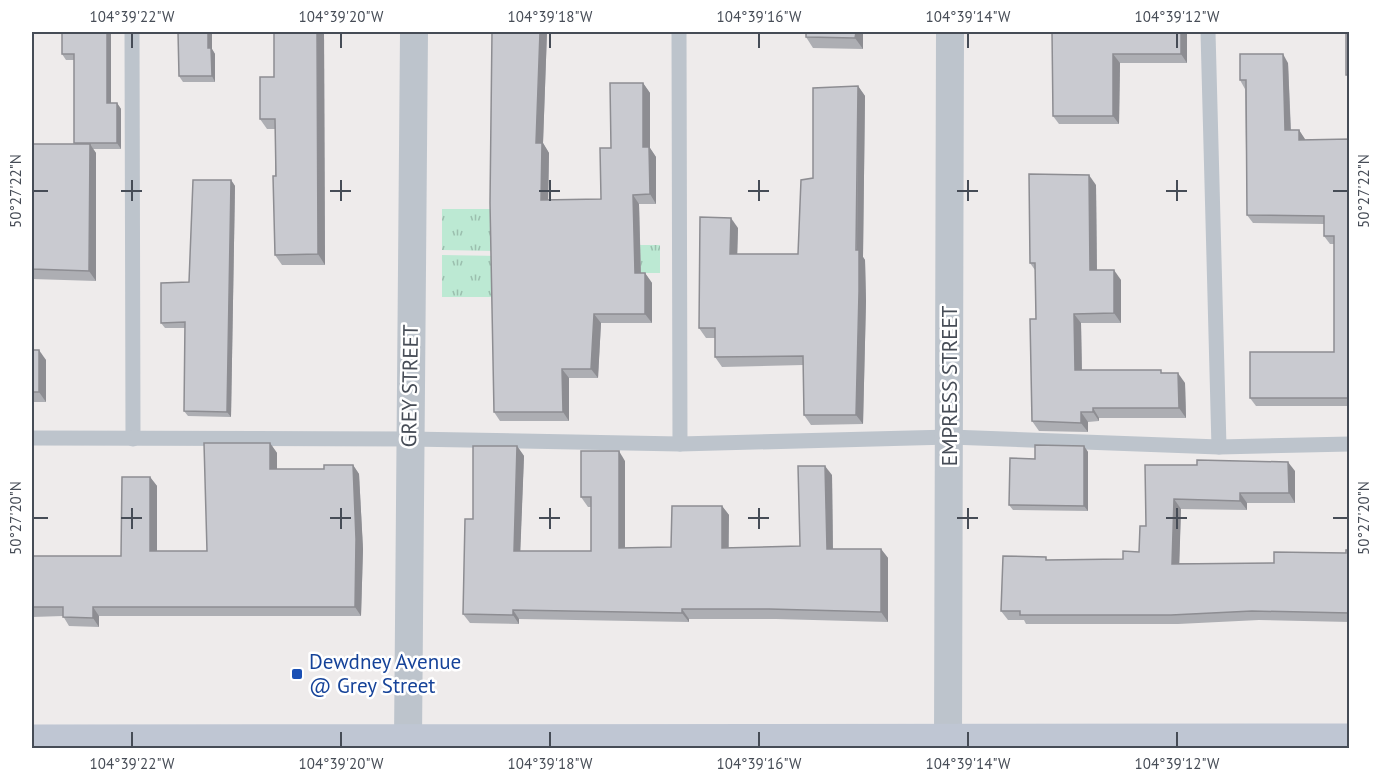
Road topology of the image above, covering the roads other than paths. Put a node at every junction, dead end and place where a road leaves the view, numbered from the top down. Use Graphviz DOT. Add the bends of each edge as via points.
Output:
graph roads {
  1 [pos="132,32"];
  2 [pos="414,32"];
  3 [pos="679,32"];
  4 [pos="950,32"];
  5 [pos="1208,32"];
  6 [pos="950,437"];
  7 [pos="32,438"];
  8 [pos="133,438"];
  9 [pos="409,439"];
  10 [pos="680,444"];
  11 [pos="1350,444"];
  12 [pos="1219,447"];
  13 [pos="1350,740"];
  14 [pos="32,741"];
  15 [pos="408,741"];
  16 [pos="948,741"];
  1 -- 8 [label="lane"];
  2 -- 9 [label="street, GREY STREET"];
  3 -- 10 [label="lane"];
  4 -- 6 [label="street, EMPRESS STREET"];
  5 -- 12 [label="lane"];
  6 -- 10 [label="lane"];
  6 -- 12 [label="lane"];
  6 -- 16 [label="street, EMPRESS STREET"];
  7 -- 8 [label="lane"];
  8 -- 9 [label="lane"];
  9 -- 10 [label="lane"];
  9 -- 15 [label="street, GREY STREET"];
  11 -- 12 [label="lane"];
  13 -- 16 [label="main road"];
  14 -- 15 [label="main road"];
  15 -- 16 [label="main road"];
}
